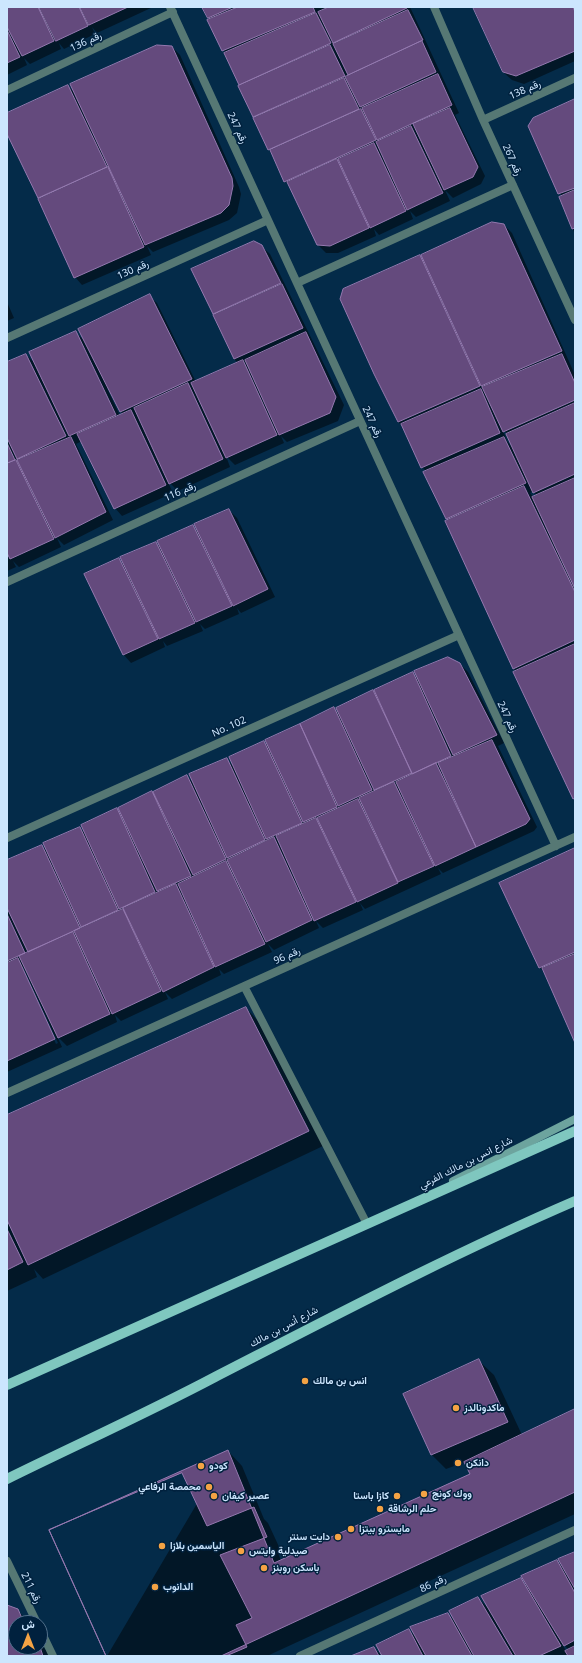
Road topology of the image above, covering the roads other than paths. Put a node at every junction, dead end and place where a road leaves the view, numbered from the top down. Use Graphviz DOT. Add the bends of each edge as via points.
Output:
graph roads {
  1 [pos="434,7"];
  2 [pos="172,10"];
  3 [pos="575,78"];
  4 [pos="7,90"];
  5 [pos="483,120"];
  6 [pos="513,185"];
  7 [pos="268,220"];
  8 [pos="297,283"];
  9 [pos="575,320"];
  10 [pos="7,338"];
  11 [pos="360,421"];
  12 [pos="7,582"];
  13 [pos="459,635"];
  14 [pos="575,837"];
  15 [pos="7,838"];
  16 [pos="556,846"];
  17 [pos="244,986"];
  18 [pos="7,1093"];
  19 [pos="575,1119"];
  20 [pos="575,1131"];
  21 [pos="575,1201"];
  22 [pos="367,1224"];
  23 [pos="7,1385"];
  24 [pos="7,1479"];
  25 [pos="575,1530"];
  26 [pos="7,1561"];
  27 [pos="33,1615"];
  28 [pos="48,1646"];
  29 [pos="53,1656"];
  30 [pos="300,1656"];
  1 -- 5 [label="street, رقم 267"];
  2 -- 4 [label="street, رقم 136"];
  2 -- 7 [label="street, رقم 247"];
  3 -- 5 [label="street, رقم 138"];
  5 -- 6 [label="street, رقم 267"];
  6 -- 8 [label="street"];
  6 -- 9 [label="street, رقم 267"];
  7 -- 8 [label="street, رقم 247"];
  7 -- 10 [label="street, رقم 130"];
  8 -- 11 [label="street, رقم 247"];
  11 -- 12 [label="street, رقم 116"];
  11 -- 13 [label="street, رقم 247"];
  13 -- 15 [label="street, No. 102"];
  13 -- 16 [label="street, رقم 247"];
  14 -- 16 [label="street, رقم 96"];
  16 -- 17 [label="street, رقم 96"];
  17 -- 18 [label="street, رقم 96"];
  17 -- 22 [label="street"];
  19 -- 22 [label="main road, شارع انس بن مالك الفرعي"];
  20 -- 22 [label="main road"];
  21 -- 24 [label="main road, شارع أنس بن مالك" via="350,1307 214,1378"];
  22 -- 23 [label="main road"];
  25 -- 30 [label="street, رقم 86"];
  26 -- 27 [label="street, رقم 211"];
  28 -- 29 [label="street"];
}
